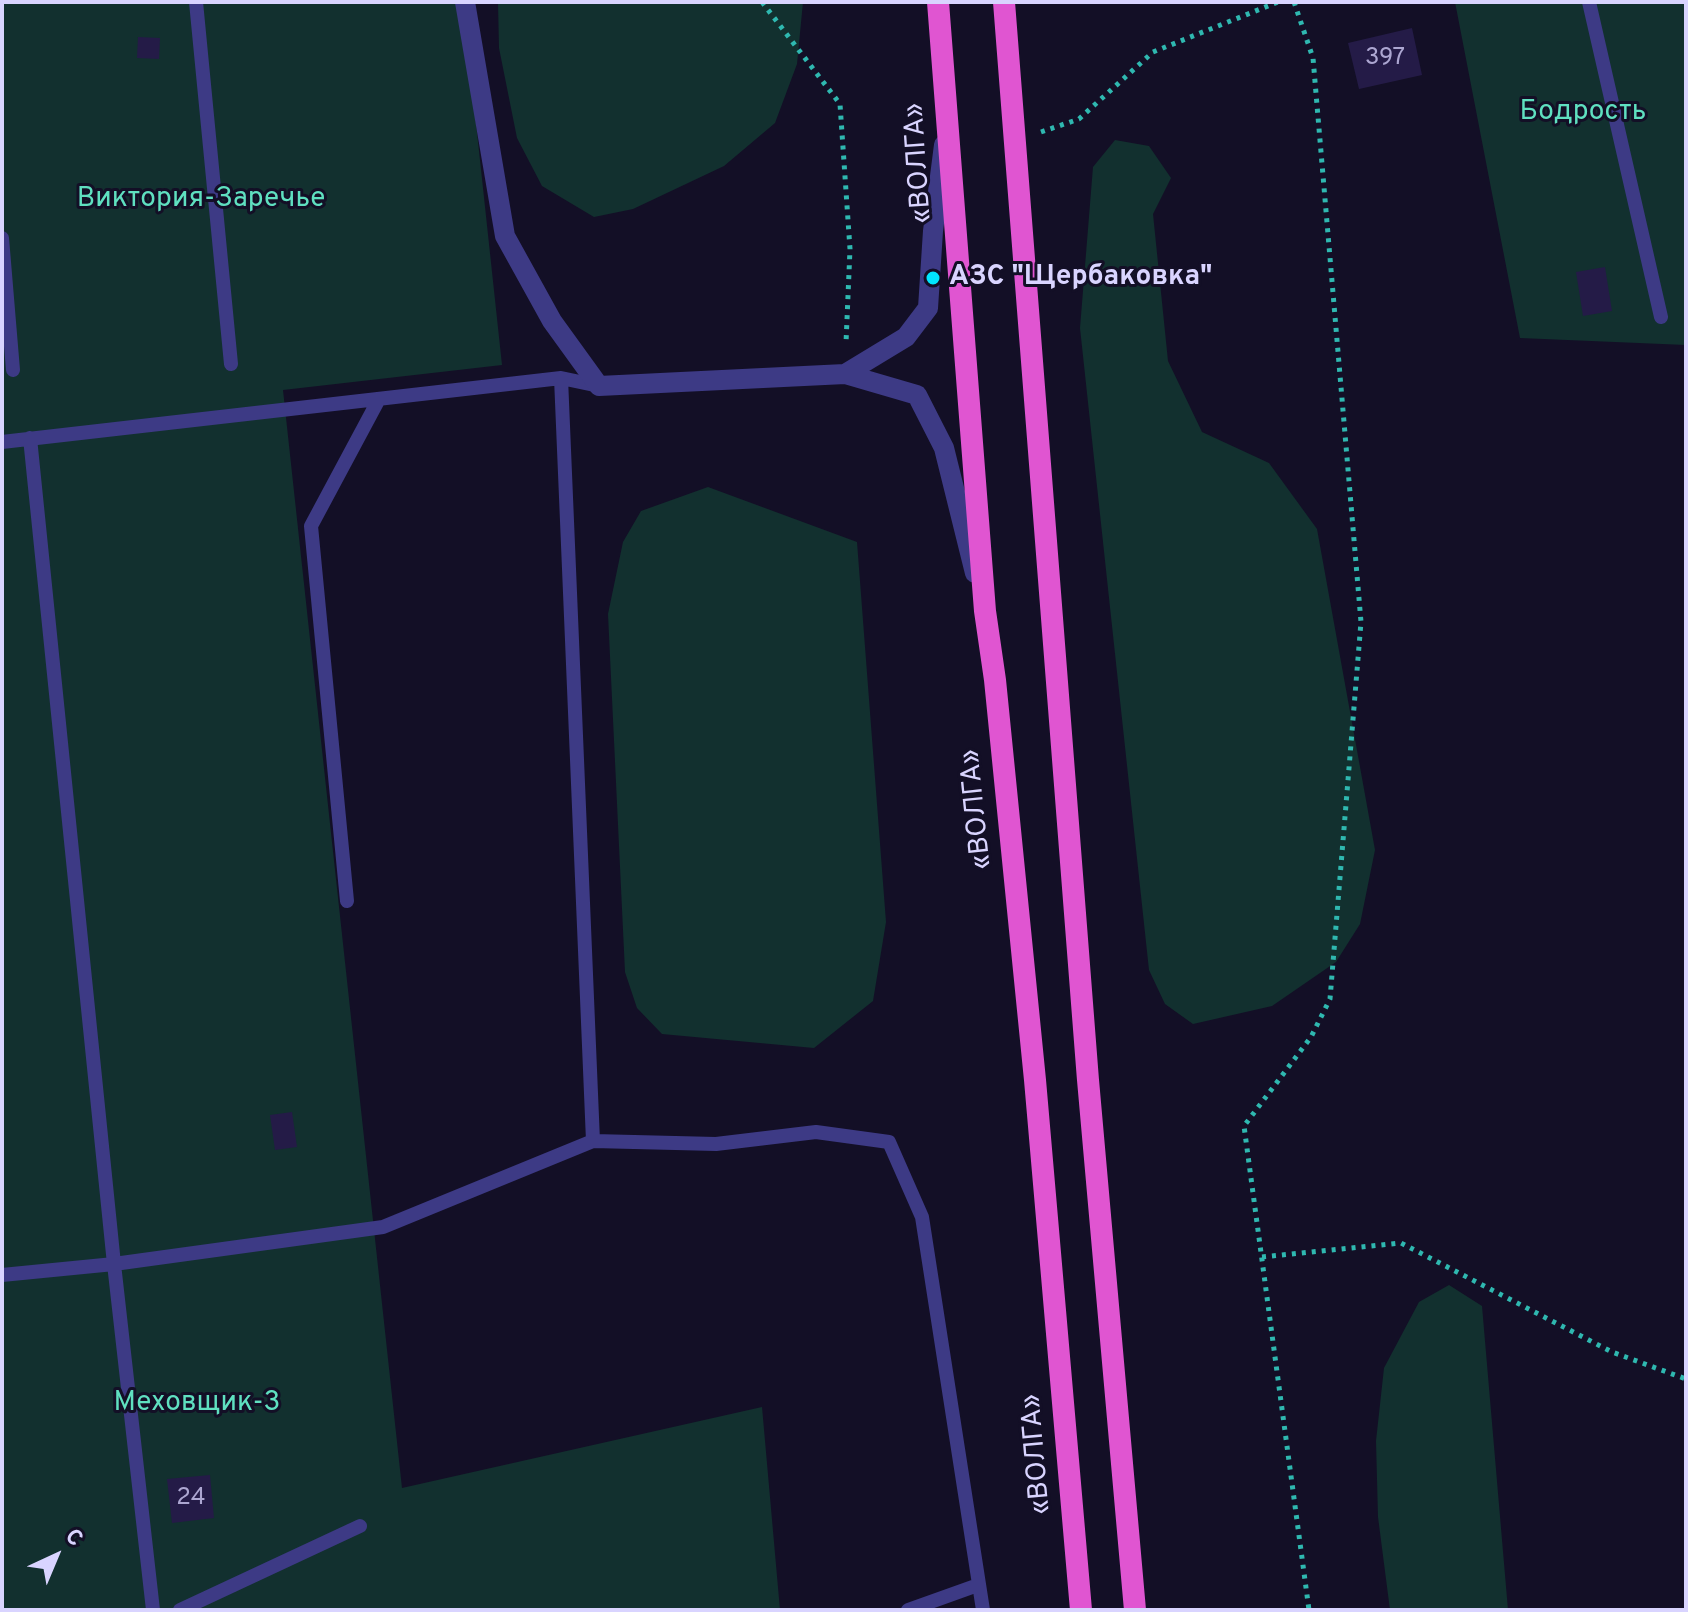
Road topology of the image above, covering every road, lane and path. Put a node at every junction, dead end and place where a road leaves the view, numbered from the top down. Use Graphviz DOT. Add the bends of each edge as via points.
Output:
graph roads {
  1 [pos="196,2"];
  2 [pos="465,2"];
  3 [pos="762,2"];
  4 [pos="938,2"];
  5 [pos="1004,2"];
  6 [pos="1278,2"];
  7 [pos="1294,2"];
  8 [pos="1589,2"];
  9 [pos="947,117"];
  10 [pos="1036,133"];
  11 [pos="2,238"];
  12 [pos="1661,317"];
  13 [pos="231,364"];
  14 [pos="13,370"];
  15 [pos="845,374"];
  16 [pos="561,378"];
  17 [pos="599,386"];
  18 [pos="379,399"];
  19 [pos="30,438"];
  20 [pos="2,442"];
  21 [pos="985,611"];
  22 [pos="347,901"];
  23 [pos="593,1141"];
  24 [pos="1262,1257"];
  25 [pos="114,1264"];
  26 [pos="2,1275"];
  27 [pos="1686,1379"];
  28 [pos="360,1526"];
  29 [pos="978,1585"];
  30 [pos="153,1610"];
  31 [pos="180,1610"];
  32 [pos="908,1610"];
  33 [pos="983,1610"];
  34 [pos="1081,1610"];
  35 [pos="1135,1610"];
  36 [pos="1309,1610"];
  1 -- 13 [label="lane"];
  2 -- 17 [label="street" via="505,236 552,321"];
  3 -- 15 [label="path" via="840,104 850,249"];
  4 -- 9 [label="highway, «ВОЛГА»"];
  5 -- 35 [label="highway"];
  6 -- 10 [label="path" via="1153,52 1079,119"];
  7 -- 24 [label="path" via="1313,58 1361,622 1330,999 1311,1037 1244,1126"];
  8 -- 12 [label="lane"];
  9 -- 15 [label="street" via="928,308 906,337"];
  9 -- 21 [label="highway, «ВОЛГА»"];
  11 -- 14 [label="lane"];
  15 -- 17 [label="street"];
  15 -- 21 [label="street" via="917,395 944,448"];
  16 -- 17 [label="lane"];
  16 -- 18 [label="lane"];
  16 -- 23 [label="lane"];
  18 -- 19 [label="lane"];
  18 -- 22 [label="lane" via="311,526"];
  19 -- 20 [label="lane"];
  19 -- 25 [label="lane"];
  21 -- 34 [label="highway, «ВОЛГА»" via="1034,1064"];
  23 -- 25 [label="lane" via="383,1227"];
  23 -- 29 [label="lane" via="716,1144 816,1132 889,1142 922,1217"];
  24 -- 27 [label="path" via="1401,1243 1612,1352"];
  24 -- 36 [label="path"];
  25 -- 26 [label="lane"];
  25 -- 30 [label="lane"];
  28 -- 31 [label="lane"];
  29 -- 32 [label="lane"];
  29 -- 33 [label="lane"];
}
